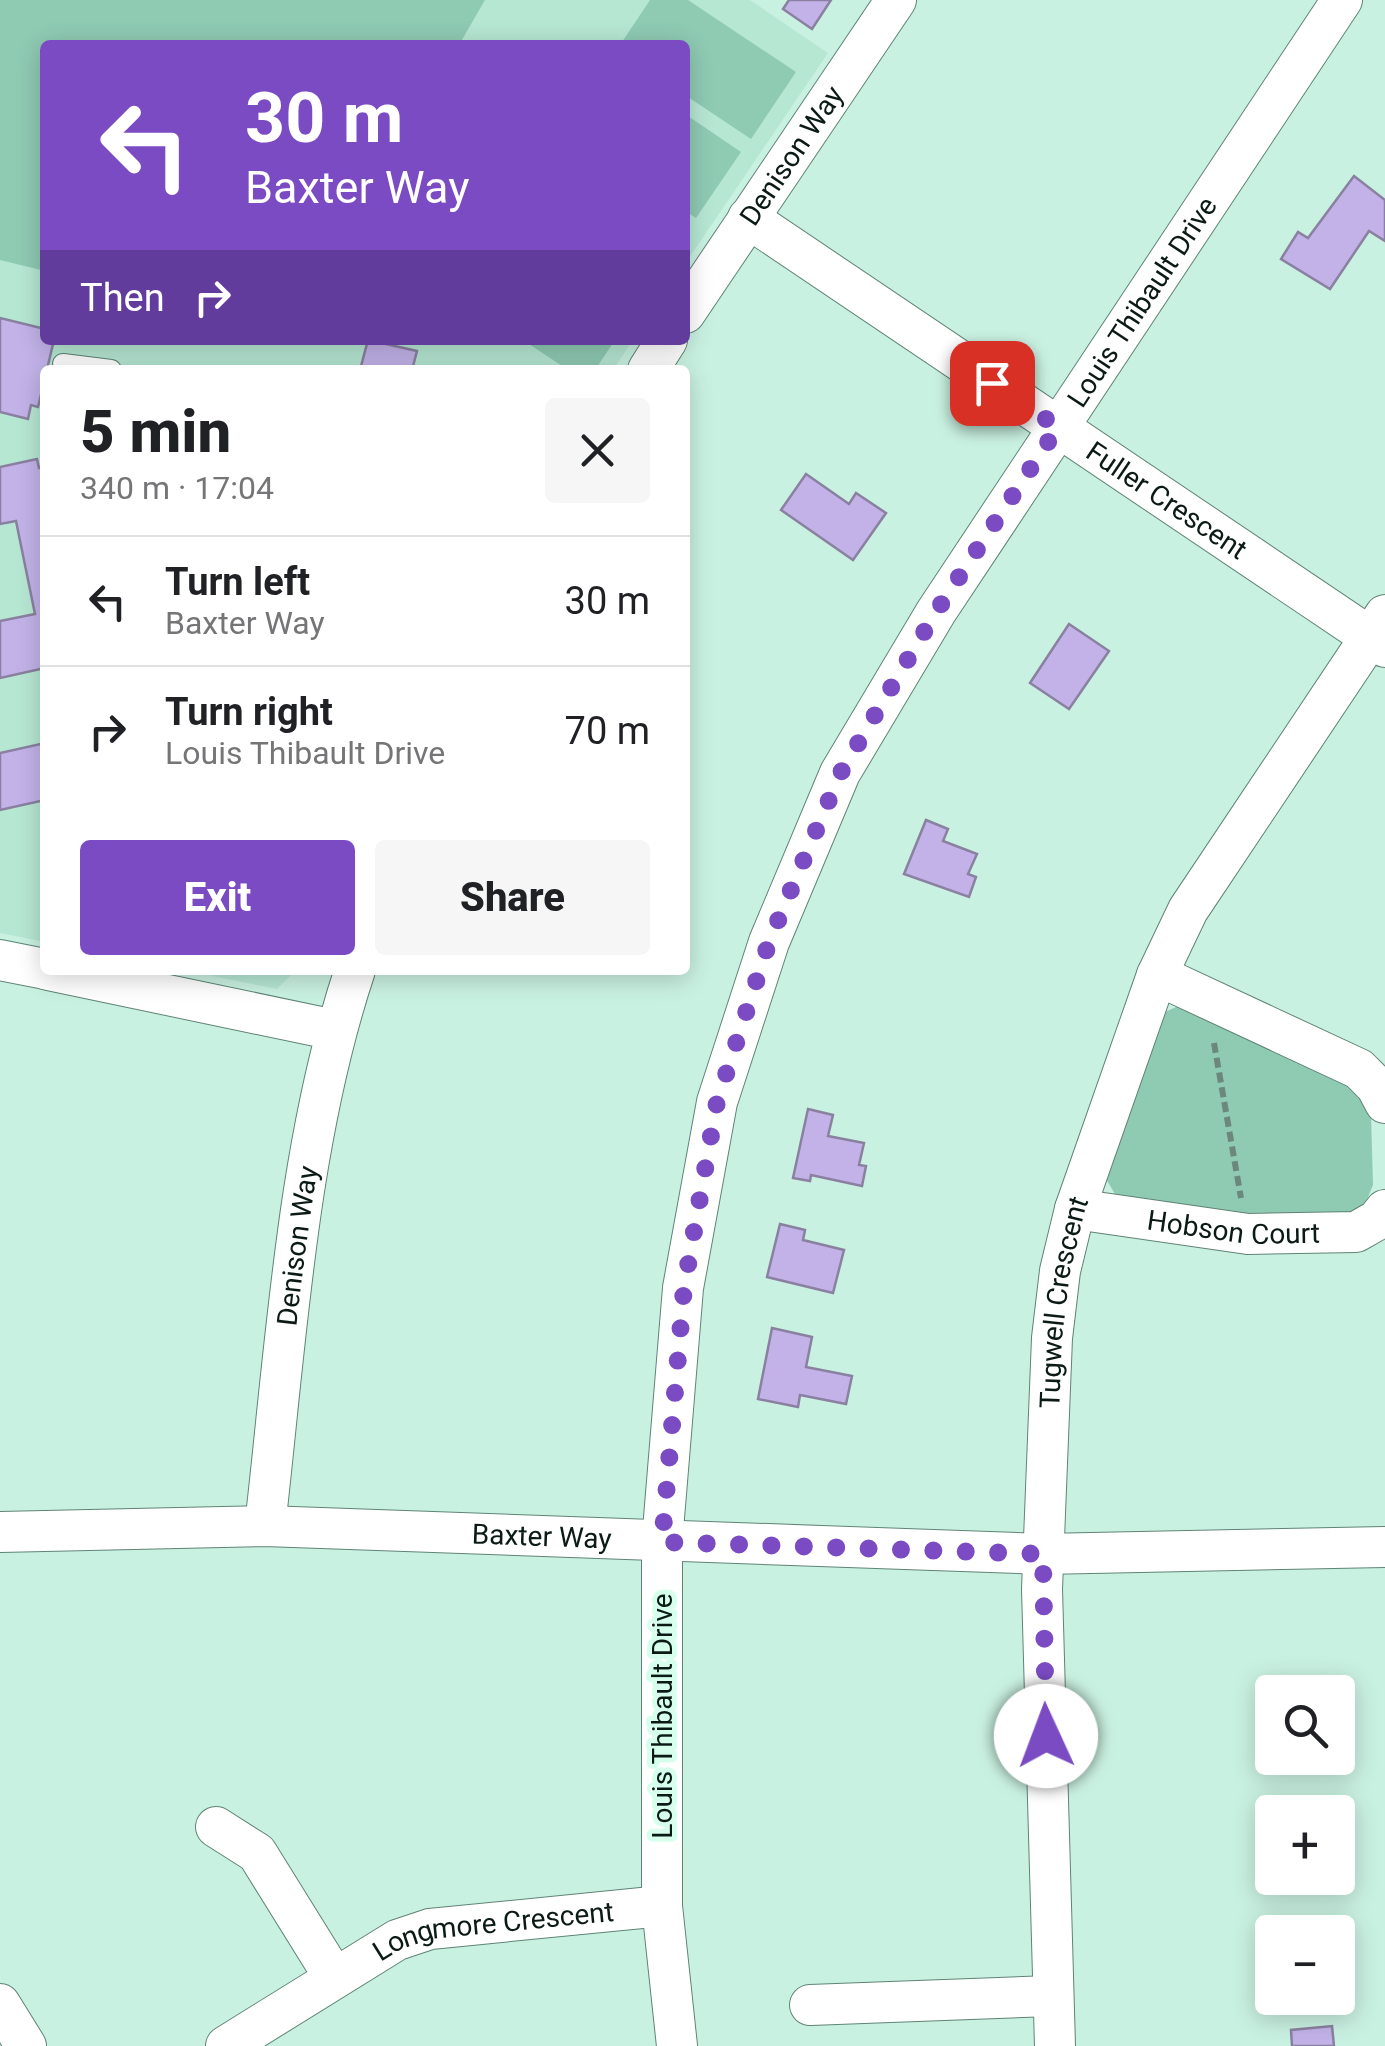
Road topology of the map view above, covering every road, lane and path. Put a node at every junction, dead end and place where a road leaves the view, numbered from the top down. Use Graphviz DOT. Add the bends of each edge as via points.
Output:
graph roads {
  1 [pos="896,0"];
  2 [pos="1342,0"];
  3 [pos="748,218"];
  4 [pos="690,305"];
  5 [pos="63,364"];
  6 [pos="71,365"];
  7 [pos="1058,427"];
  8 [pos="1380,633"];
  9 [pos="0,960"];
  10 [pos="40,969"];
  11 [pos="71,975"];
  12 [pos="353,975"];
  13 [pos="1157,975"];
  14 [pos="1205,995"];
  15 [pos="335,1030"];
  16 [pos="1385,1103"];
  17 [pos="1075,1209"];
  18 [pos="1385,1210"];
  19 [pos="1248,1234"];
  20 [pos="264,1526"];
  21 [pos="0,1532"];
  22 [pos="662,1542"];
  23 [pos="1385,1547"];
  24 [pos="1043,1554"];
  25 [pos="216,1826"];
  26 [pos="662,1906"];
  27 [pos="334,1977"];
  28 [pos="1052,1996"];
  29 [pos="0,2004"];
  30 [pos="810,2004"];
  31 [pos="26,2046"];
  32 [pos="226,2046"];
  33 [pos="677,2046"];
  34 [pos="1055,2046"];
  1 -- 3 [label="street, Denison Way"];
  2 -- 7 [label="street, Louis Thibault Drive"];
  3 -- 4 [label="street, Denison Way"];
  3 -- 7 [label="street, Fuller Crescent"];
  5 -- 6 [label="lane"];
  7 -- 8 [label="street, Fuller Crescent"];
  7 -- 22 [label="street, Louis Thibault Drive" via="840,774 769,942 717,1102 687,1269"];
  8 -- 13 [label="street, Tugwell Crescent" via="1188,910"];
  9 -- 10 [label="street"];
  11 -- 15 [label="street"];
  12 -- 15 [label="street, Denison Way"];
  13 -- 14 [label="street"];
  13 -- 17 [label="street, Tugwell Crescent"];
  14 -- 16 [label="street" via="1359,1069"];
  14 -- 19 [label="path"];
  15 -- 20 [label="street, Denison Way" via="298,1245"];
  17 -- 19 [label="street, Hobson Court"];
  17 -- 24 [label="street, Tugwell Crescent" via="1052,1338"];
  18 -- 19 [label="street, Hobson Court" via="1356,1232"];
  20 -- 21 [label="street, Baxter Way"];
  20 -- 22 [label="street, Baxter Way"];
  22 -- 24 [label="street, Baxter Way"];
  22 -- 26 [label="street, Louis Thibault Drive"];
  23 -- 24 [label="street, Baxter Way"];
  24 -- 28 [label="street, Tugwell Crescent"];
  25 -- 27 [label="street" via="258,1853"];
  26 -- 27 [label="street, Longmore Crescent" via="430,1929"];
  26 -- 33 [label="street, Louis Thibault Drive"];
  27 -- 32 [label="street, Longmore Crescent"];
  28 -- 30 [label="street"];
  28 -- 34 [label="street, Tugwell Crescent"];
  29 -- 31 [label="street"];
}
